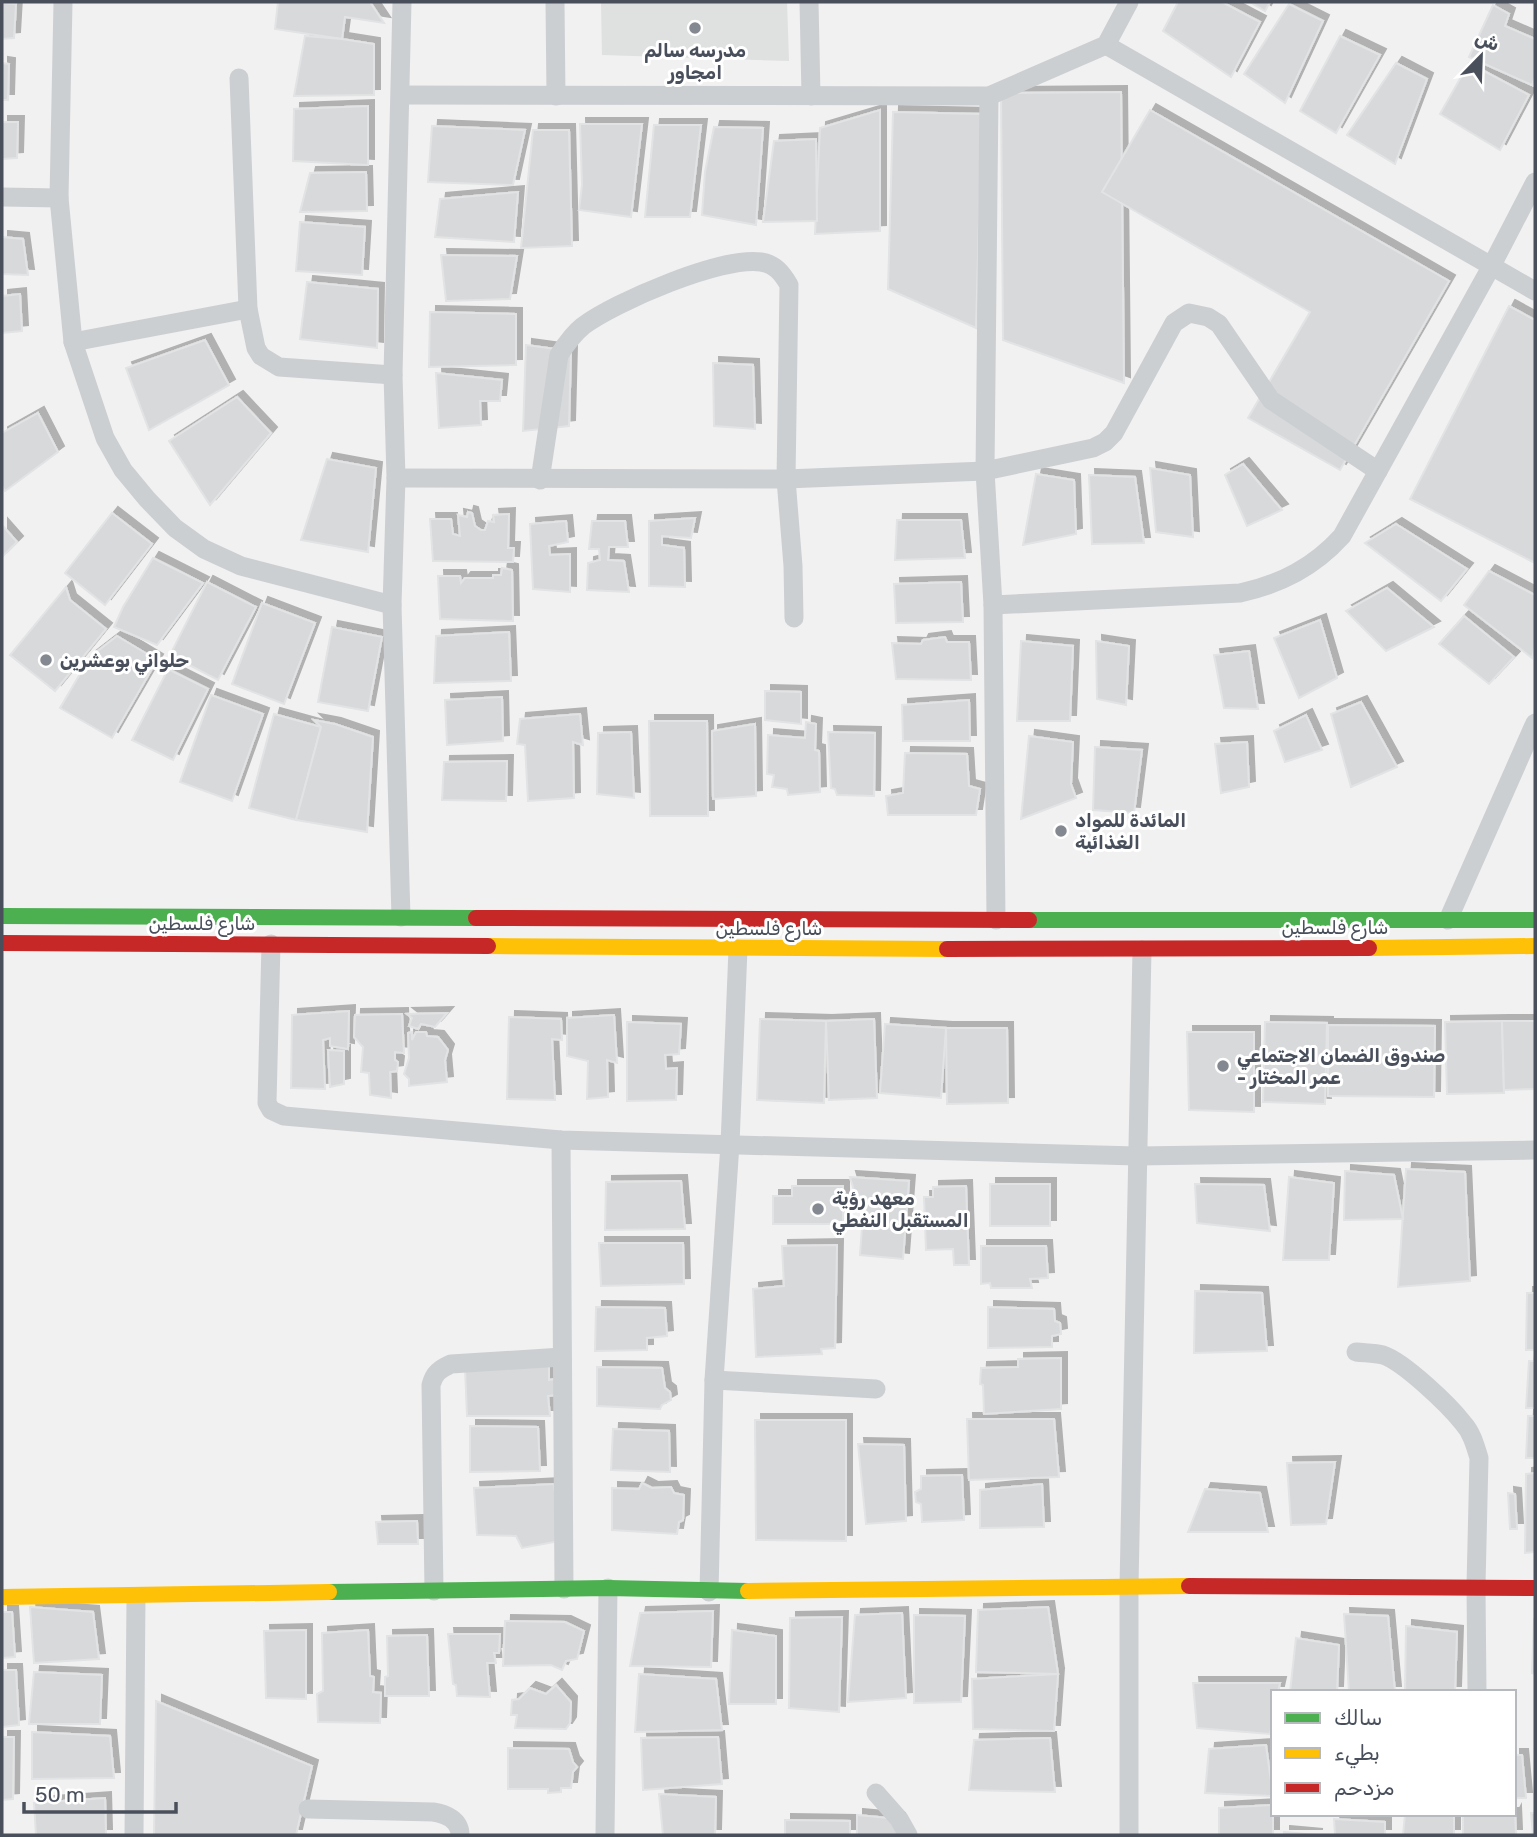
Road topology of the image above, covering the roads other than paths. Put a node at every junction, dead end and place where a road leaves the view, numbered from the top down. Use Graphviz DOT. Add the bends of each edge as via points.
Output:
graph roads {
  1 [pos="63,2"];
  2 [pos="402,2"];
  3 [pos="555,2"];
  4 [pos="809,2"];
  5 [pos="1129,2"];
  6 [pos="1106,45"];
  7 [pos="239,78"];
  8 [pos="401,95"];
  9 [pos="556,96"];
  10 [pos="811,96"];
  11 [pos="989,96"];
  12 [pos="1535,182"];
  13 [pos="2,197"];
  14 [pos="60,198"];
  15 [pos="1491,267"];
  16 [pos="1535,292"];
  17 [pos="248,309"];
  18 [pos="73,342"];
  19 [pos="393,375"];
  20 [pos="985,471"];
  21 [pos="1378,471"];
  22 [pos="396,478"];
  23 [pos="786,479"];
  24 [pos="540,480"];
  25 [pos="993,605"];
  26 [pos="393,606"];
  27 [pos="794,618"];
  28 [pos="1535,723"];
  29 [pos="2,916"];
  30 [pos="401,917"];
  31 [pos="996,920"];
  32 [pos="1448,920"];
  33 [pos="1535,920"];
  34 [pos="1250,921"];
  35 [pos="2,943"];
  36 [pos="271,944"];
  37 [pos="1535,946"];
  38 [pos="1251,948"];
  39 [pos="738,949"];
  40 [pos="1142,950"];
  41 [pos="561,1140"];
  42 [pos="730,1144"];
  43 [pos="1535,1150"];
  44 [pos="1137,1156"];
  45 [pos="1356,1352"];
  46 [pos="562,1357"];
  47 [pos="714,1380"];
  48 [pos="876,1389"];
  49 [pos="1129,1586"];
  50 [pos="1476,1586"];
  51 [pos="608,1588"];
  52 [pos="1535,1588"];
  53 [pos="564,1589"];
  54 [pos="434,1591"];
  55 [pos="709,1592"];
  56 [pos="2,1597"];
  57 [pos="136,1597"];
  58 [pos="1477,1690"];
  59 [pos="876,1794"];
  60 [pos="308,1809"];
  61 [pos="134,1835"];
  62 [pos="460,1835"];
  63 [pos="605,1835"];
  64 [pos="908,1835"];
  65 [pos="1129,1835"];
  1 -- 14 [label="street"];
  2 -- 8 [label="street"];
  3 -- 9 [label="street"];
  4 -- 10 [label="street"];
  5 -- 6 [label="street"];
  6 -- 11 [label="street"];
  6 -- 15 [label="street"];
  7 -- 17 [label="street"];
  8 -- 9 [label="street"];
  8 -- 19 [label="street"];
  9 -- 10 [label="street"];
  10 -- 11 [label="street"];
  11 -- 20 [label="street"];
  12 -- 15 [label="street"];
  13 -- 14 [label="street"];
  14 -- 18 [label="street"];
  15 -- 16 [label="street"];
  15 -- 21 [label="street"];
  17 -- 18 [label="street"];
  17 -- 19 [label="street" via="256,348 279,367"];
  18 -- 26 [label="street" via="105,438 123,470 175,528 204,549 241,566"];
  19 -- 22 [label="street"];
  20 -- 21 [label="street" via="1105,442 1124,417 1174,323 1189,313 1219,324 1266,394 1281,408"];
  20 -- 23 [label="street"];
  20 -- 25 [label="street"];
  21 -- 25 [label="street" via="1329,551 1310,566 1263,588 1240,593"];
  22 -- 24 [label="street"];
  22 -- 26 [label="street"];
  23 -- 24 [label="street"];
  23 -- 24 [label="street" via="789,285 772,265 741,262 623,303 570,338 559,355"];
  23 -- 27 [label="street"];
  25 -- 31 [label="street"];
  26 -- 30 [label="street"];
  28 -- 32 [label="street"];
  29 -- 30 [label="street, شارع فلسطين"];
  30 -- 31 [label="street, شارع فلسطين"];
  31 -- 34 [label="street, شارع فلسطين"];
  32 -- 33 [label="street, شارع فلسطين"];
  32 -- 34 [label="street, شارع فلسطين"];
  34 -- 38 [label="street"];
  35 -- 36 [label="street, شارع فلسطين"];
  36 -- 39 [label="street, شارع فلسطين"];
  36 -- 41 [label="street" via="267,1103 271,1110 284,1116"];
  37 -- 38 [label="street, شارع فلسطين"];
  38 -- 40 [label="street, شارع فلسطين"];
  39 -- 40 [label="street, شارع فلسطين"];
  39 -- 42 [label="street"];
  40 -- 44 [label="street"];
  41 -- 42 [label="street"];
  41 -- 46 [label="street"];
  42 -- 44 [label="street"];
  42 -- 47 [label="street"];
  43 -- 44 [label="street"];
  44 -- 49 [label="street"];
  45 -- 50 [label="street" via="1383,1355 1401,1364 1448,1407 1474,1440 1479,1458"];
  46 -- 53 [label="street"];
  46 -- 54 [label="street" via="451,1364 434,1375"];
  47 -- 48 [label="street"];
  47 -- 55 [label="street"];
  49 -- 50 [label="street"];
  49 -- 55 [label="street"];
  49 -- 65 [label="street"];
  50 -- 52 [label="street"];
  50 -- 58 [label="street"];
  51 -- 53 [label="street"];
  51 -- 55 [label="street"];
  51 -- 63 [label="street"];
  53 -- 54 [label="street"];
  54 -- 57 [label="street"];
  56 -- 57 [label="street"];
  57 -- 61 [label="street"];
  59 -- 64 [label="street"];
  60 -- 62 [label="street" via="433,1812 453,1820"];
}
